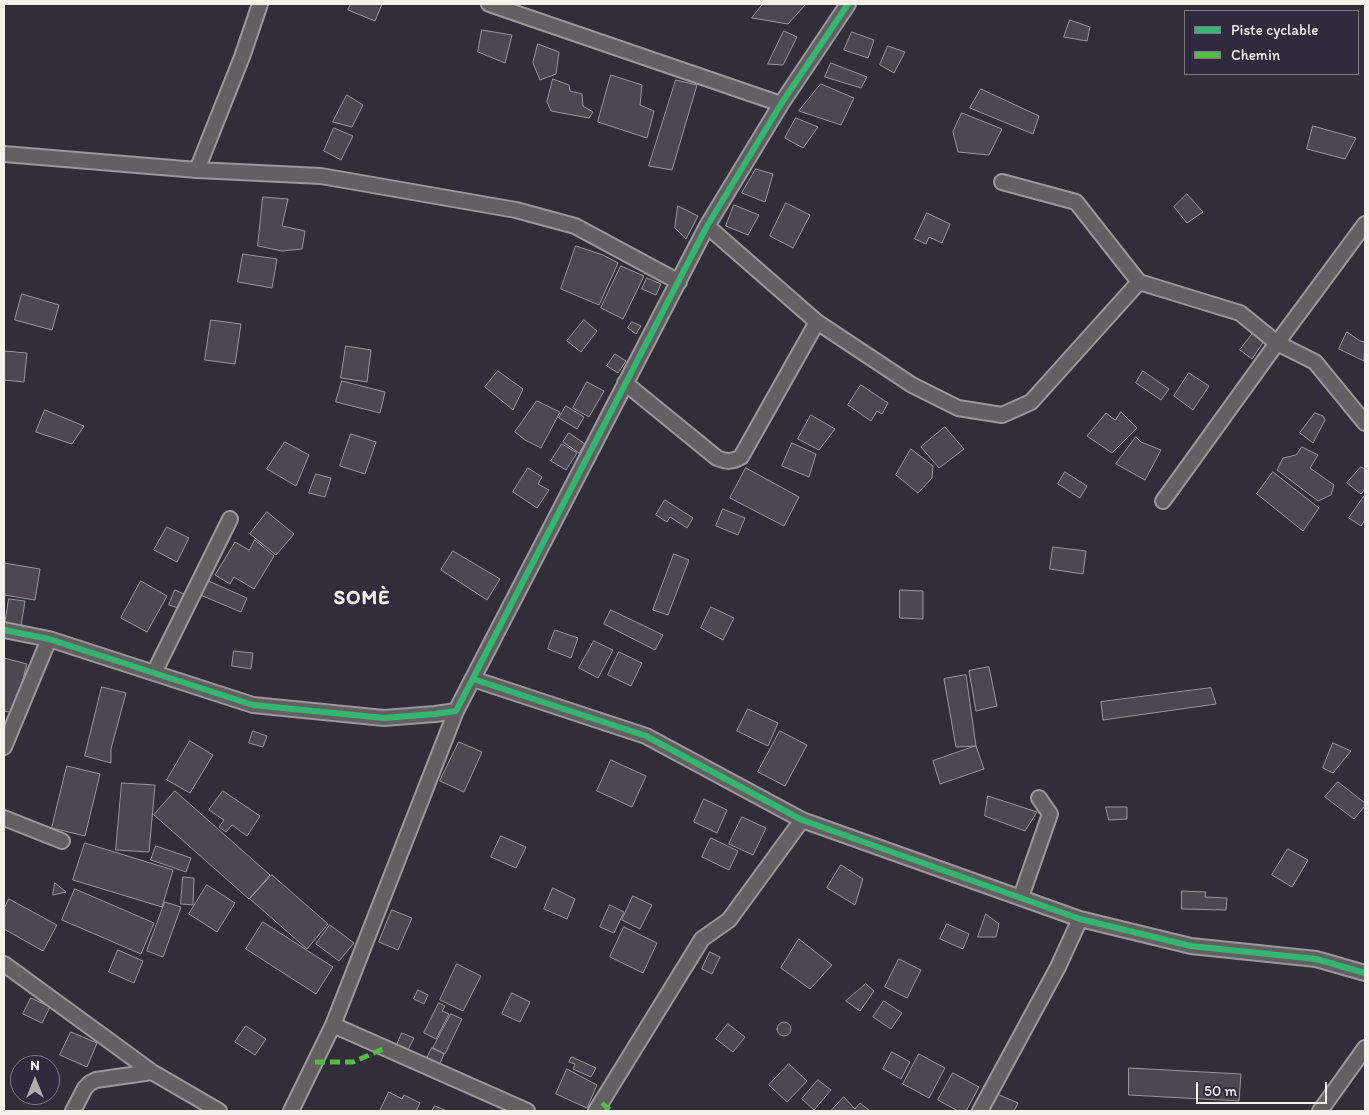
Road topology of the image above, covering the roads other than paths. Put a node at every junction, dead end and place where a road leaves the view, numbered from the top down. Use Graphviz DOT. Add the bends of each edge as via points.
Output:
graph roads {
  1 [pos="260,4"];
  2 [pos="488,4"];
  3 [pos="848,4"];
  4 [pos="781,104"];
  5 [pos="4,154"];
  6 [pos="196,170"];
  7 [pos="1002,182"];
  8 [pos="1365,224"];
  9 [pos="707,226"];
  10 [pos="679,282"];
  11 [pos="1139,282"];
  12 [pos="817,322"];
  13 [pos="1277,343"];
  14 [pos="625,383"];
  15 [pos="1365,423"];
  16 [pos="1163,501"];
  17 [pos="230,520"];
  18 [pos="4,630"];
  19 [pos="49,639"];
  20 [pos="154,673"];
  21 [pos="474,679"];
  22 [pos="456,711"];
  23 [pos="4,747"];
  24 [pos="1039,798"];
  25 [pos="4,818"];
  26 [pos="802,820"];
  27 [pos="62,841"];
  28 [pos="1021,897"];
  29 [pos="1080,919"];
  30 [pos="4,964"];
  31 [pos="1365,973"];
  32 [pos="333,1025"];
  33 [pos="1365,1048"];
  34 [pos="152,1072"];
  35 [pos="73,1111"];
  36 [pos="219,1111"];
  37 [pos="291,1111"];
  38 [pos="526,1111"];
  39 [pos="596,1111"];
  40 [pos="980,1111"];
  41 [pos="1320,1111"];
  1 -- 6 [label="street"];
  2 -- 4 [label="street"];
  3 -- 4 [label="street"];
  4 -- 9 [label="street"];
  5 -- 6 [label="street"];
  6 -- 10 [label="street" via="321,176 516,210 575,226"];
  7 -- 11 [label="street" via="1076,202"];
  8 -- 13 [label="street"];
  9 -- 10 [label="street"];
  9 -- 12 [label="street"];
  10 -- 14 [label="street"];
  11 -- 12 [label="street" via="1032,402 1002,415 958,408 912,384"];
  11 -- 13 [label="street" via="1240,313"];
  12 -- 14 [label="street" via="741,457 735,461 725,462 717,458"];
  13 -- 15 [label="street" via="1315,362"];
  13 -- 16 [label="street"];
  14 -- 21 [label="street"];
  17 -- 20 [label="street"];
  18 -- 19 [label="street"];
  19 -- 20 [label="street"];
  19 -- 23 [label="street"];
  20 -- 22 [label="street" via="253,705 384,718"];
  21 -- 22 [label="street"];
  21 -- 26 [label="street" via="646,736"];
  22 -- 32 [label="street"];
  24 -- 28 [label="street" via="1050,814"];
  25 -- 27 [label="street"];
  26 -- 28 [label="street"];
  26 -- 39 [label="street" via="730,920 702,939"];
  28 -- 29 [label="street"];
  29 -- 31 [label="street" via="1192,946 1316,959"];
  29 -- 40 [label="street" via="1058,967"];
  30 -- 34 [label="street"];
  32 -- 37 [label="street"];
  32 -- 38 [label="street"];
  33 -- 41 [label="street"];
  34 -- 35 [label="street" via="96,1080 90,1083"];
  34 -- 36 [label="street"];
}
